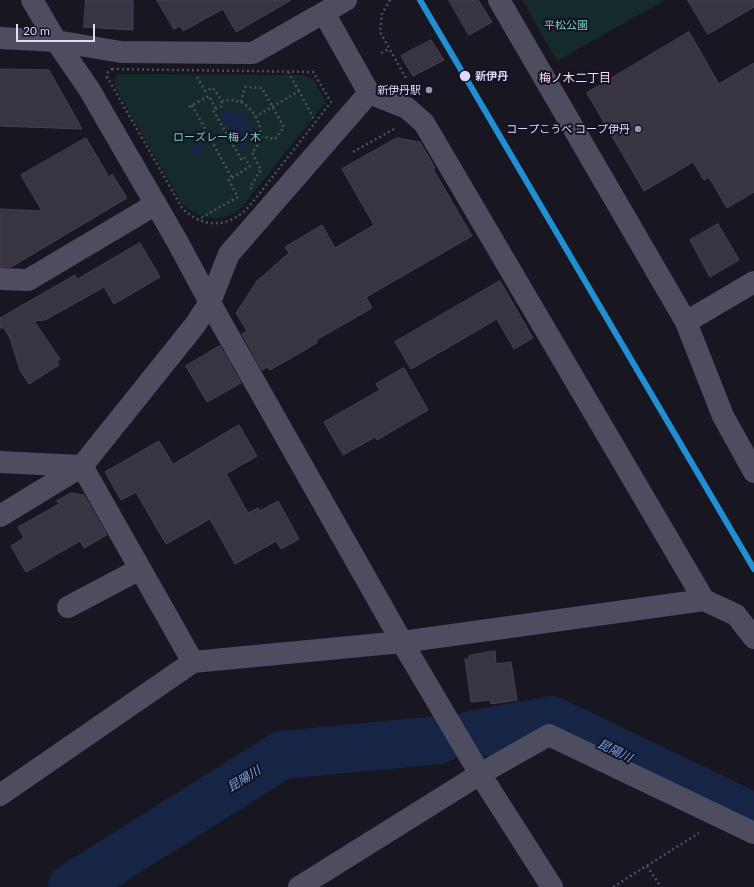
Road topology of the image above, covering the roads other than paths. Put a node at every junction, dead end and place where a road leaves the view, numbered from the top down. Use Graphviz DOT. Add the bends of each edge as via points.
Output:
graph roads {
  1 [pos="32,0"];
  2 [pos="346,0"];
  3 [pos="499,0"];
  4 [pos="324,13"];
  5 [pos="0,38"];
  6 [pos="56,41"];
  7 [pos="369,93"];
  8 [pos="156,204"];
  9 [pos="0,278"];
  10 [pos="754,282"];
  11 [pos="210,302"];
  12 [pos="686,322"];
  13 [pos="0,462"];
  14 [pos="82,466"];
  15 [pos="754,472"];
  16 [pos="0,516"];
  17 [pos="140,569"];
  18 [pos="704,600"];
  19 [pos="68,607"];
  20 [pos="754,638"];
  21 [pos="402,642"];
  22 [pos="193,662"];
  23 [pos="480,774"];
  24 [pos="0,795"];
  25 [pos="754,833"];
  26 [pos="299,887"];
  27 [pos="552,887"];
  1 -- 6 [label="street"];
  2 -- 4 [label="street"];
  3 -- 12 [label="street"];
  4 -- 6 [label="street" via="253,53 122,52"];
  4 -- 7 [label="street"];
  5 -- 6 [label="street"];
  6 -- 8 [label="street" via="89,89"];
  7 -- 11 [label="street" via="229,254"];
  7 -- 18 [label="street" via="407,108 424,123"];
  8 -- 9 [label="street" via="28,280"];
  8 -- 11 [label="street"];
  10 -- 12 [label="street"];
  11 -- 14 [label="street" via="195,325"];
  11 -- 21 [label="street"];
  12 -- 15 [label="street" via="723,416"];
  13 -- 14 [label="street"];
  14 -- 16 [label="street"];
  14 -- 17 [label="street"];
  17 -- 19 [label="street"];
  17 -- 22 [label="street"];
  18 -- 20 [label="street" via="736,616"];
  18 -- 21 [label="street"];
  21 -- 22 [label="street"];
  21 -- 23 [label="street"];
  22 -- 24 [label="street"];
  23 -- 25 [label="street" via="549,735"];
  23 -- 26 [label="street"];
  23 -- 27 [label="street"];
}
